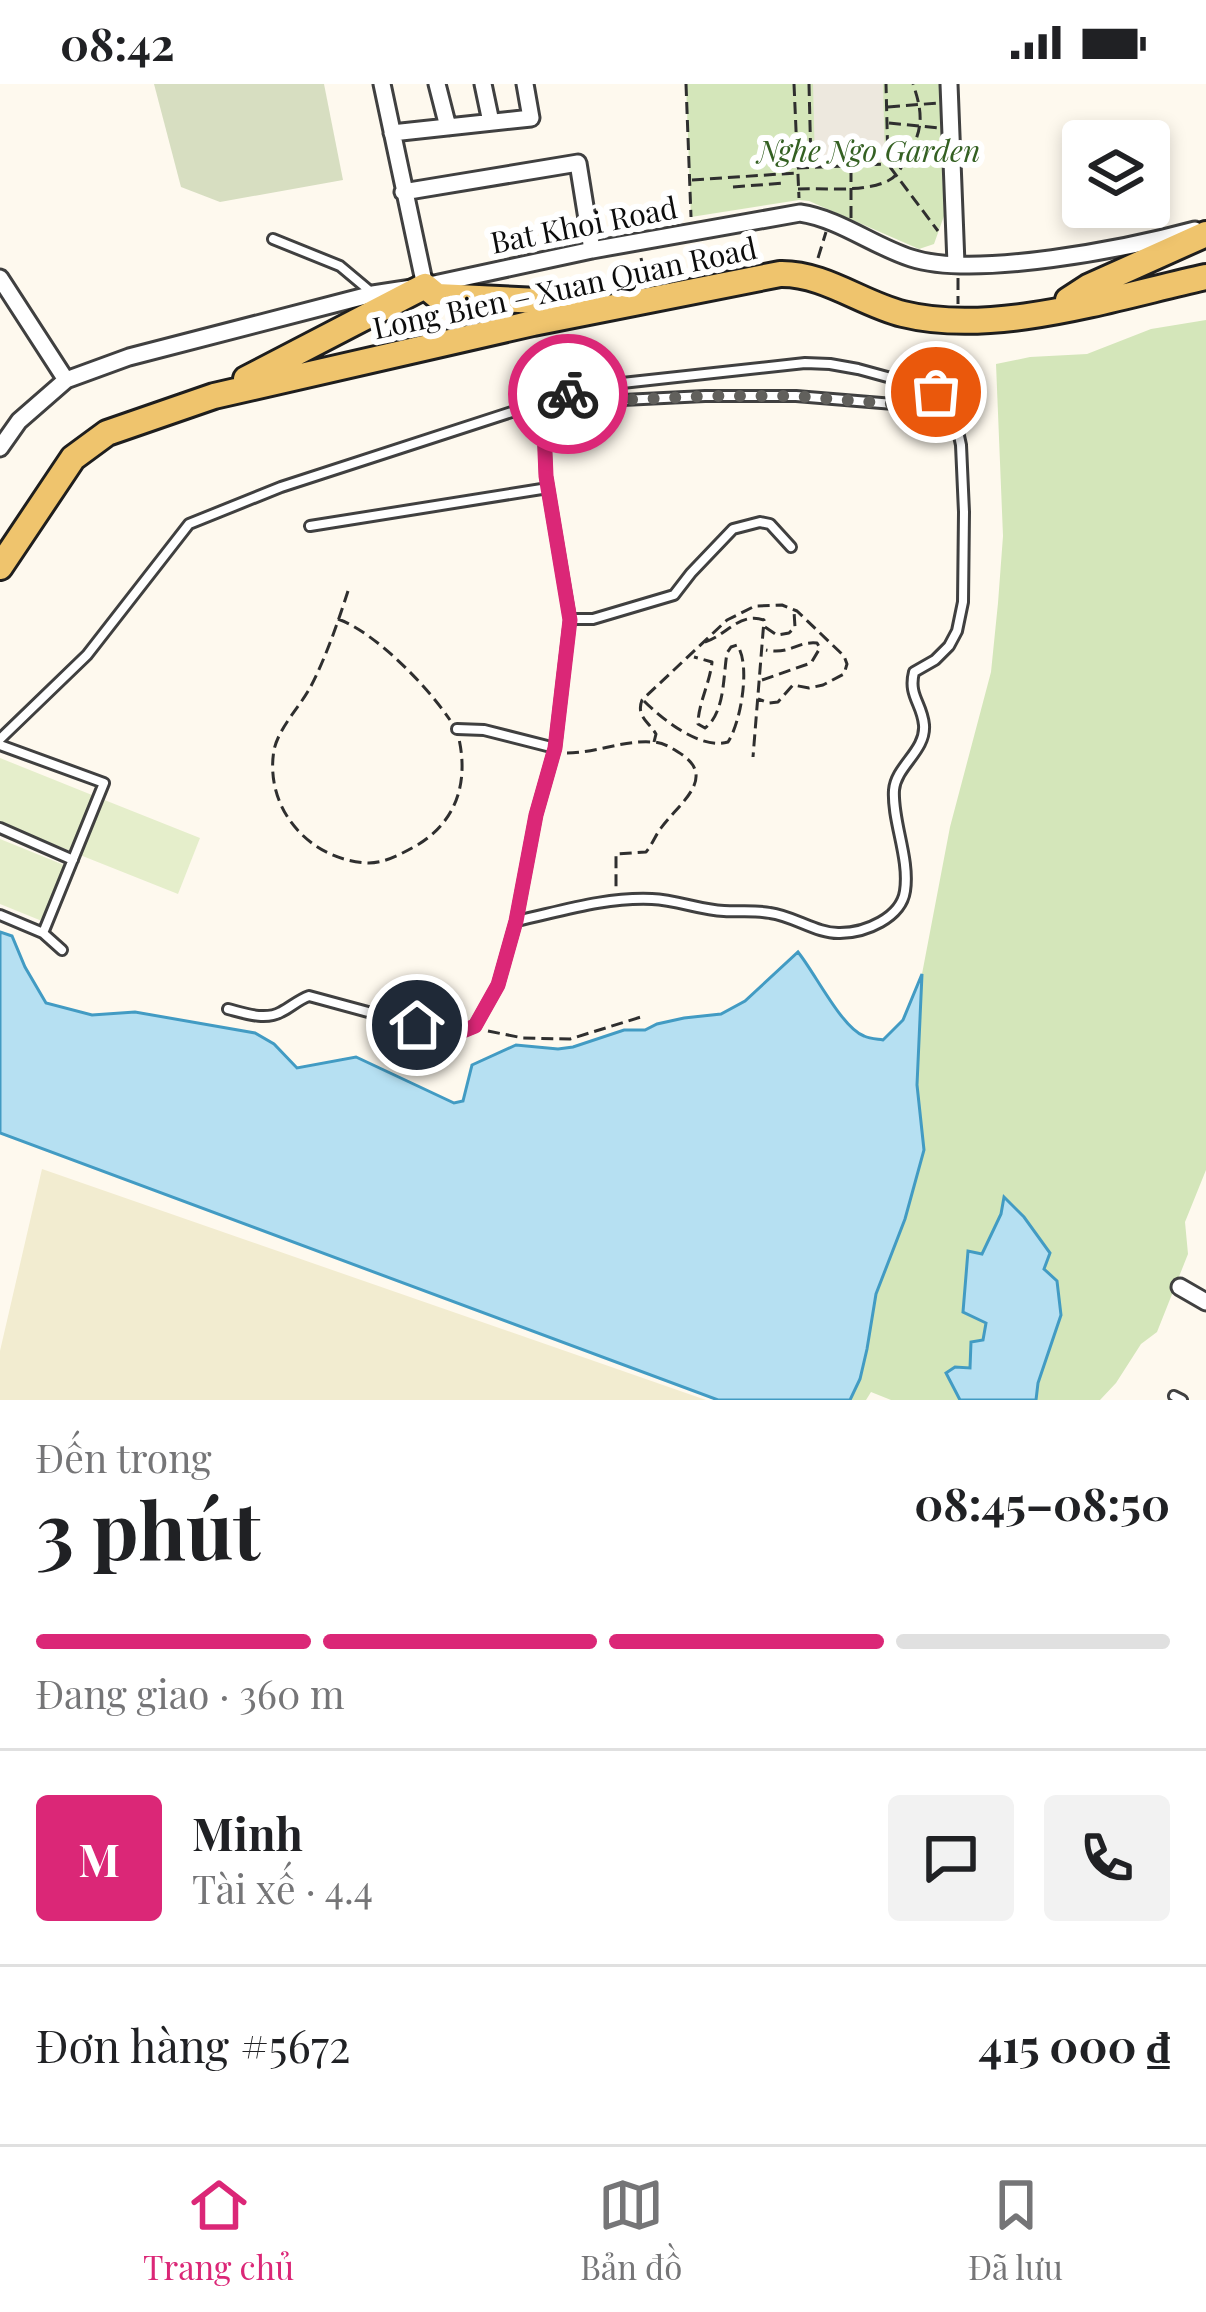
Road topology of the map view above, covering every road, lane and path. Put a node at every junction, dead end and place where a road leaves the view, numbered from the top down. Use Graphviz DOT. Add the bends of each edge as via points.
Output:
graph roads {
  1 [pos="382,84"];
  2 [pos="437,84"];
  3 [pos="483,84"];
  4 [pos="525,84"];
  5 [pos="686,84"];
  6 [pos="794,84"];
  7 [pos="809,84"];
  8 [pos="886,84"];
  9 [pos="913,84"];
  10 [pos="949,84"];
  11 [pos="940,103"];
  12 [pos="920,105"];
  13 [pos="887,107"];
  14 [pos="491,122"];
  15 [pos="887,123"];
  16 [pos="920,124"];
  17 [pos="448,128"];
  18 [pos="940,128"];
  19 [pos="392,134"];
  20 [pos="889,164"];
  21 [pos="811,166"];
  22 [pos="851,166"];
  23 [pos="797,170"];
  24 [pos="896,176"];
  25 [pos="690,180"];
  26 [pos="784,183"];
  27 [pos="852,187"];
  28 [pos="733,188"];
  29 [pos="798,188"];
  30 [pos="404,192"];
  31 [pos="799,200"];
  32 [pos="691,218"];
  33 [pos="851,219"];
  34 [pos="1206,225"];
  35 [pos="826,231"];
  36 [pos="939,232"];
  37 [pos="1206,234"];
  38 [pos="274,239"];
  39 [pos="592,250"];
  40 [pos="639,250"];
  41 [pos="815,269"];
  42 [pos="957,270"];
  43 [pos="1206,277"];
  44 [pos="0,278"];
  45 [pos="425,286"];
  46 [pos="648,287"];
  47 [pos="373,294"];
  48 [pos="618,305"];
  49 [pos="958,312"];
  50 [pos="1050,312"];
  51 [pos="66,380"];
  52 [pos="936,392"];
  53 [pos="567,394"];
  54 [pos="214,396"];
  55 [pos="543,404"];
  56 [pos="0,448"];
  57 [pos="548,488"];
  58 [pos="310,526"];
  59 [pos="791,547"];
  60 [pos="0,567"];
  61 [pos="347,591"];
  62 [pos="793,610"];
  63 [pos="338,619"];
  64 [pos="570,620"];
  65 [pos="764,626"];
  66 [pos="704,643"];
  67 [pos="763,650"];
  68 [pos="691,656"];
  69 [pos="760,680"];
  70 [pos="758,699"];
  71 [pos="642,700"];
  72 [pos="457,729"];
  73 [pos="0,742"];
  74 [pos="654,742"];
  75 [pos="555,748"];
  76 [pos="753,758"];
  77 [pos="0,828"];
  78 [pos="73,860"];
  79 [pos="616,901"];
  80 [pos="0,915"];
  81 [pos="516,921"];
  82 [pos="43,933"];
  83 [pos="62,950"];
  84 [pos="228,1009"];
  85 [pos="641,1017"];
  86 [pos="475,1026"];
  87 [pos="1180,1286"];
  88 [pos="1206,1302"];
  1 -- 19 [label="street"];
  2 -- 17 [label="street"];
  3 -- 14 [label="street"];
  4 -- 14 [label="street" via="531,118"];
  5 -- 25 [label="path"];
  6 -- 23 [label="path"];
  7 -- 21 [label="path"];
  8 -- 13 [label="path"];
  9 -- 12 [label="path"];
  10 -- 42 [label="street"];
  11 -- 12 [label="path"];
  12 -- 13 [label="path"];
  12 -- 16 [label="path"];
  13 -- 15 [label="path"];
  14 -- 17 [label="street"];
  15 -- 16 [label="path"];
  15 -- 20 [label="path"];
  16 -- 18 [label="path"];
  16 -- 24 [label="path"];
  17 -- 19 [label="street"];
  19 -- 30 [label="street"];
  20 -- 22 [label="path"];
  20 -- 24 [label="path"];
  21 -- 22 [label="path"];
  21 -- 23 [label="path"];
  22 -- 27 [label="path"];
  23 -- 25 [label="path"];
  23 -- 29 [label="path"];
  24 -- 27 [label="path"];
  24 -- 36 [label="path"];
  25 -- 32 [label="path"];
  26 -- 28 [label="path"];
  27 -- 29 [label="path"];
  27 -- 33 [label="path"];
  29 -- 31 [label="path"];
  30 -- 39 [label="street" via="578,163"];
  30 -- 45 [label="street"];
  34 -- 42 [label="street, Bat Khoi Road" via="1094,252"];
  35 -- 41 [label="path"];
  37 -- 50 [label="main road"];
  38 -- 47 [label="lane" via="340,266"];
  39 -- 42 [label="street, Bat Khoi Road" via="800,214"];
  39 -- 45 [label="street, Bat Khoi Road"];
  40 -- 46 [label="path"];
  42 -- 49 [label="path"];
  43 -- 50 [label="main road, Long Bien – Xuan Quan Road"];
  44 -- 51 [label="street"];
  45 -- 47 [label="street, Bat Khoi Road"];
  45 -- 48 [label="main road" via="436,296"];
  45 -- 54 [label="main road"];
  47 -- 51 [label="street, Bat Khoi Road"];
  48 -- 50 [label="main road, Long Bien – Xuan Quan Road" via="794,274 902,314 952,321"];
  48 -- 54 [label="main road, Long Bien – Xuan Quan Road"];
  51 -- 56 [label="street, Bat Khoi Road"];
  52 -- 53 [label="lane" via="906,405"];
  52 -- 53 [label="lane" via="806,363"];
  52 -- 79 [label="lane" via="952,404 962,446 963,602 949,646 912,680 924,731 895,783 905,892 898,907 868,928 838,934 780,914"];
  53 -- 55 [label="lane"];
  54 -- 60 [label="main road, Long Bien – Xuan Quan Road" via="107,434 73,458"];
  55 -- 57 [label="lane"];
  55 -- 73 [label="lane" via="189,524 88,655"];
  57 -- 58 [label="lane"];
  57 -- 64 [label="lane"];
  59 -- 64 [label="lane" via="770,524 749,524 734,529 674,595"];
  61 -- 63 [label="path"];
  62 -- 65 [label="path" via="789,633"];
  62 -- 66 [label="path" via="755,606"];
  62 -- 70 [label="path" via="844,656 844,674 823,685 793,685 778,702"];
  63 -- 72 [label="path" via="408,669"];
  63 -- 72 [label="path" via="274,751 275,790 290,824 346,860 378,862 420,844 460,795"];
  64 -- 75 [label="lane"];
  65 -- 66 [label="path" via="758,617 744,619"];
  65 -- 67 [label="path"];
  66 -- 68 [label="path"];
  67 -- 69 [label="path"];
  67 -- 69 [label="path" via="810,642 820,648 811,662"];
  68 -- 71 [label="path"];
  68 -- 71 [label="path" via="712,662 697,717 705,728 717,712 731,646 743,651 728,742 702,741"];
  69 -- 70 [label="path"];
  70 -- 76 [label="path"];
  71 -- 74 [label="path" via="640,715"];
  72 -- 75 [label="lane"];
  73 -- 78 [label="lane" via="104,784"];
  74 -- 75 [label="path" via="583,753"];
  74 -- 79 [label="path" via="691,760 696,780 646,852 616,854"];
  75 -- 81 [label="lane"];
  77 -- 78 [label="lane"];
  78 -- 82 [label="lane"];
  79 -- 81 [label="lane"];
  80 -- 82 [label="lane"];
  81 -- 86 [label="lane" via="498,985"];
  82 -- 83 [label="lane"];
  84 -- 86 [label="lane" via="276,1015 309,996 453,1035"];
  85 -- 86 [label="path" via="549,1040"];
  87 -- 88 [label="street"];
}
